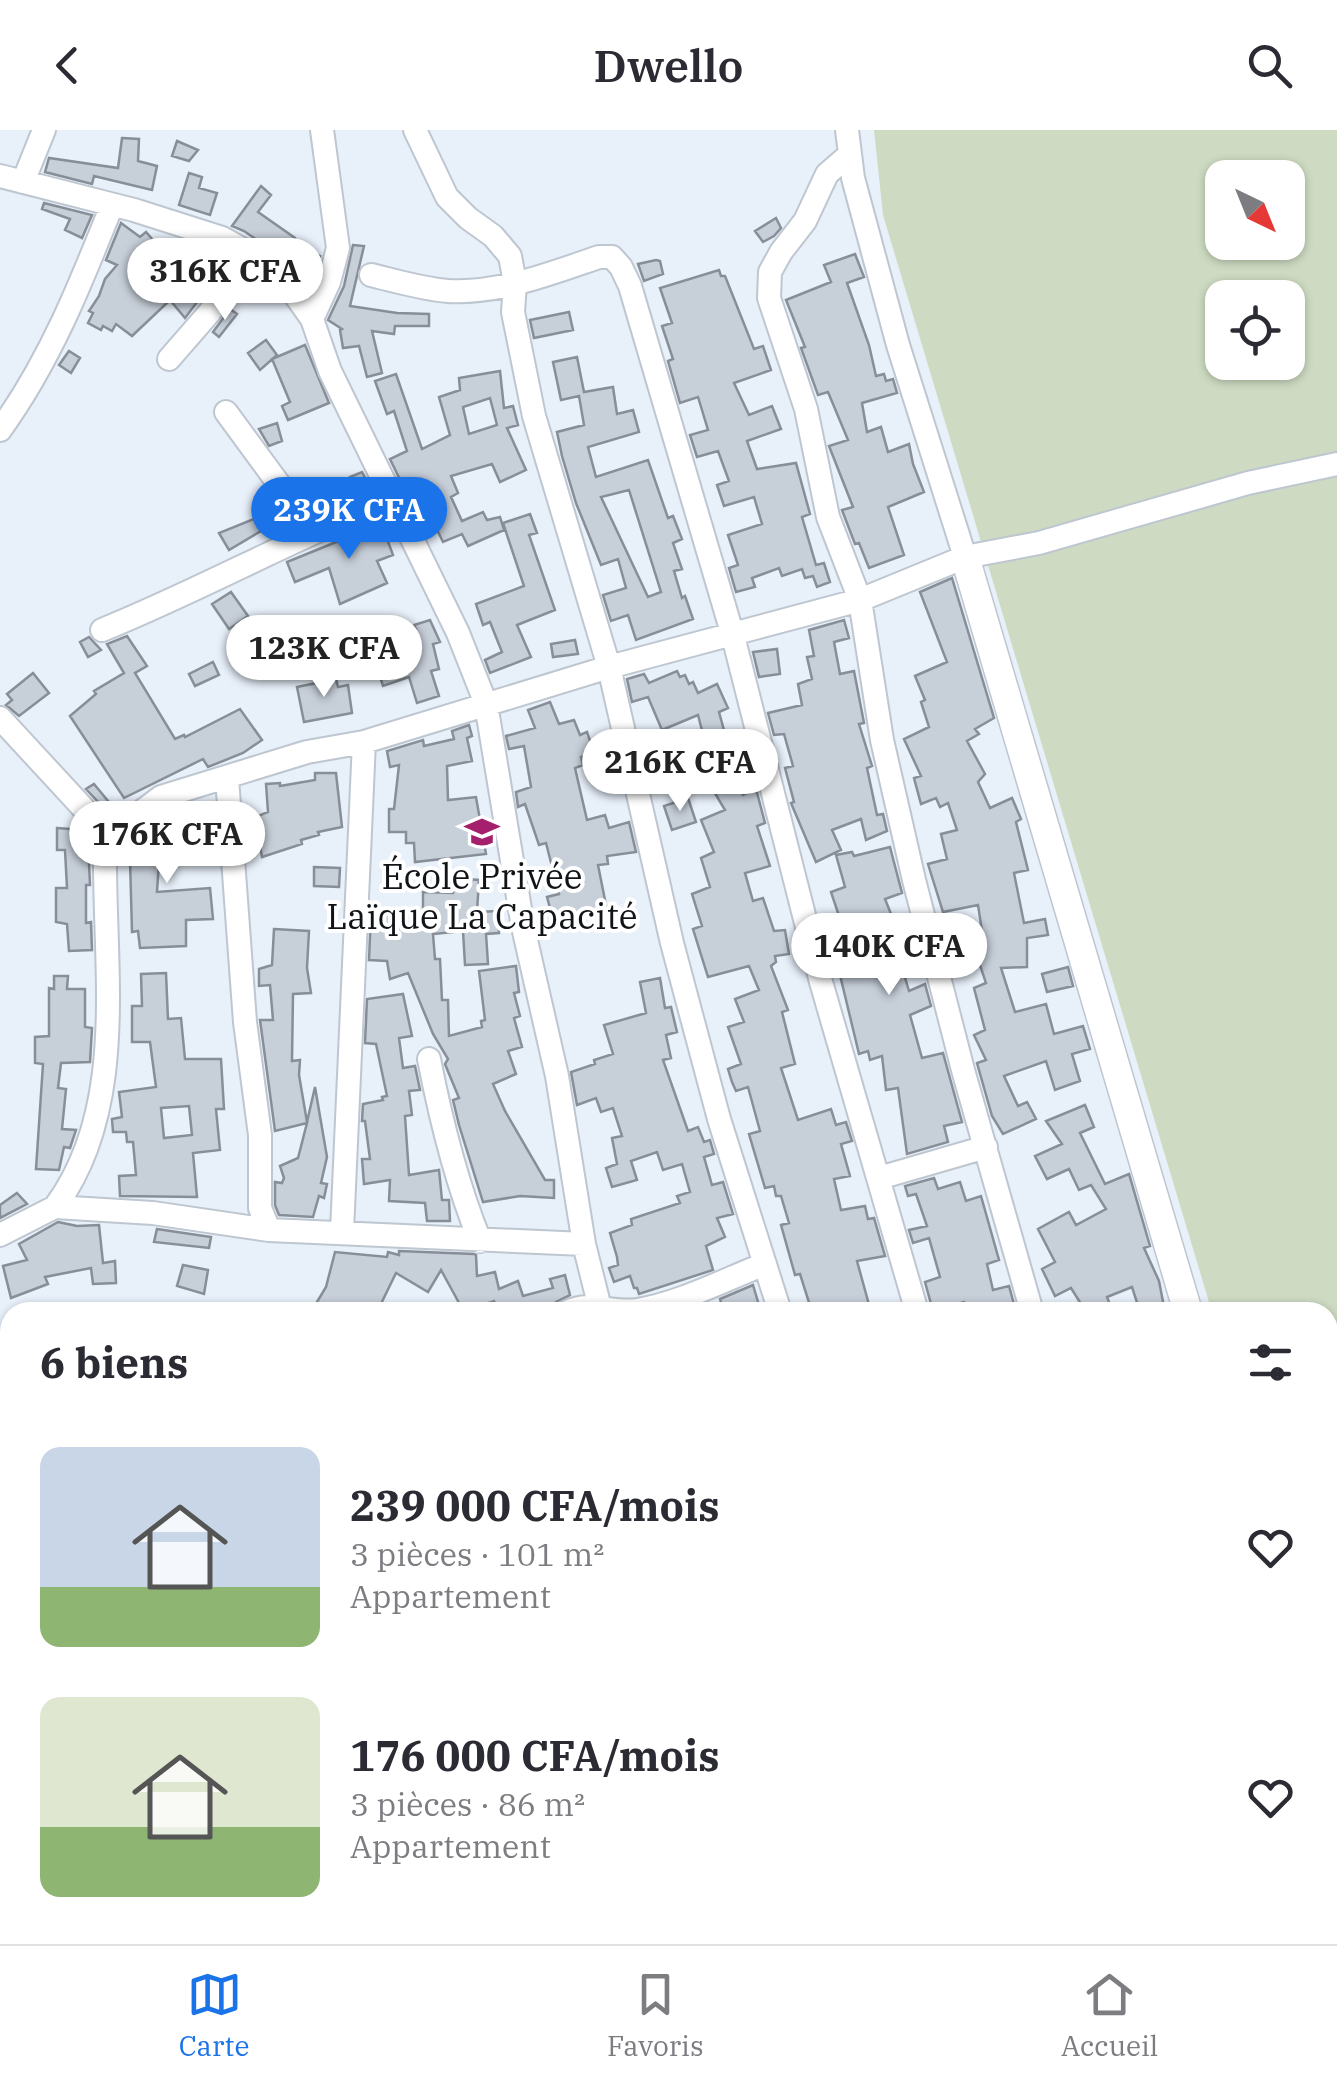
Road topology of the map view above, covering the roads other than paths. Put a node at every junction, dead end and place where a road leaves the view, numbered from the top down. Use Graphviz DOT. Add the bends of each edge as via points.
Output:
graph roads {
  1 [pos="44,130"];
  2 [pos="322,130"];
  3 [pos="415,130"];
  4 [pos="847,130"];
  5 [pos="848,155"];
  6 [pos="0,176"];
  7 [pos="23,182"];
  8 [pos="112,205"];
  9 [pos="251,254"];
  10 [pos="371,275"];
  11 [pos="515,283"];
  12 [pos="312,319"];
  13 [pos="169,359"];
  14 [pos="226,412"];
  15 [pos="0,430"];
  16 [pos="1337,464"];
  17 [pos="392,499"];
  18 [pos="304,536"];
  19 [pos="965,557"];
  20 [pos="860,600"];
  21 [pos="102,630"];
  22 [pos="733,636"];
  23 [pos="609,667"];
  24 [pos="486,704"];
  25 [pos="0,718"];
  26 [pos="364,742"];
  27 [pos="226,778"];
  28 [pos="109,836"];
  29 [pos="429,1059"];
  30 [pos="986,1147"];
  31 [pos="879,1178"];
  32 [pos="55,1207"];
  33 [pos="269,1230"];
  34 [pos="342,1231"];
  35 [pos="0,1235"];
  36 [pos="480,1241"];
  37 [pos="584,1244"];
  38 [pos="766,1264"];
  39 [pos="598,1302"];
  40 [pos="664,1302"];
  41 [pos="777,1302"];
  42 [pos="915,1302"];
  43 [pos="1029,1302"];
  44 [pos="1185,1302"];
  1 -- 7 [label="street"];
  2 -- 12 [label="street" via="338,248"];
  3 -- 11 [label="street" via="447,197 510,256"];
  4 -- 5 [label="street"];
  5 -- 19 [label="street" via="898,345"];
  5 -- 20 [label="street" via="827,174 781,252 770,272 769,298 806,408 828,517"];
  6 -- 7 [label="street"];
  7 -- 8 [label="street"];
  8 -- 9 [label="street" via="222,238"];
  8 -- 15 [label="street" via="70,310"];
  9 -- 12 [label="street" via="285,281"];
  9 -- 13 [label="street"];
  10 -- 11 [label="street" via="448,291"];
  11 -- 22 [label="street" via="599,257 612,257 621,268"];
  11 -- 23 [label="street" via="513,312 534,416"];
  12 -- 17 [label="street"];
  14 -- 18 [label="street" via="281,487"];
  16 -- 19 [label="street"];
  17 -- 18 [label="street"];
  17 -- 24 [label="street"];
  18 -- 21 [label="street"];
  19 -- 20 [label="street"];
  19 -- 44 [label="main road"];
  20 -- 22 [label="street"];
  20 -- 30 [label="street" via="914,880"];
  22 -- 23 [label="street"];
  22 -- 31 [label="street" via="821,982"];
  23 -- 24 [label="street"];
  23 -- 38 [label="street" via="718,1120"];
  24 -- 26 [label="street"];
  24 -- 37 [label="street"];
  25 -- 28 [label="street"];
  26 -- 27 [label="street"];
  26 -- 34 [label="street"];
  27 -- 28 [label="street" via="161,797"];
  27 -- 33 [label="street" via="260,1135 260,1208"];
  28 -- 32 [label="street" via="100,1096 86,1155"];
  29 -- 36 [label="street" via="439,1114"];
  30 -- 31 [label="street"];
  30 -- 43 [label="street"];
  31 -- 42 [label="street"];
  32 -- 33 [label="street"];
  32 -- 35 [label="street"];
  33 -- 34 [label="street"];
  34 -- 36 [label="street"];
  36 -- 37 [label="street"];
  37 -- 39 [label="street"];
  38 -- 40 [label="street"];
  38 -- 41 [label="street"];
}
